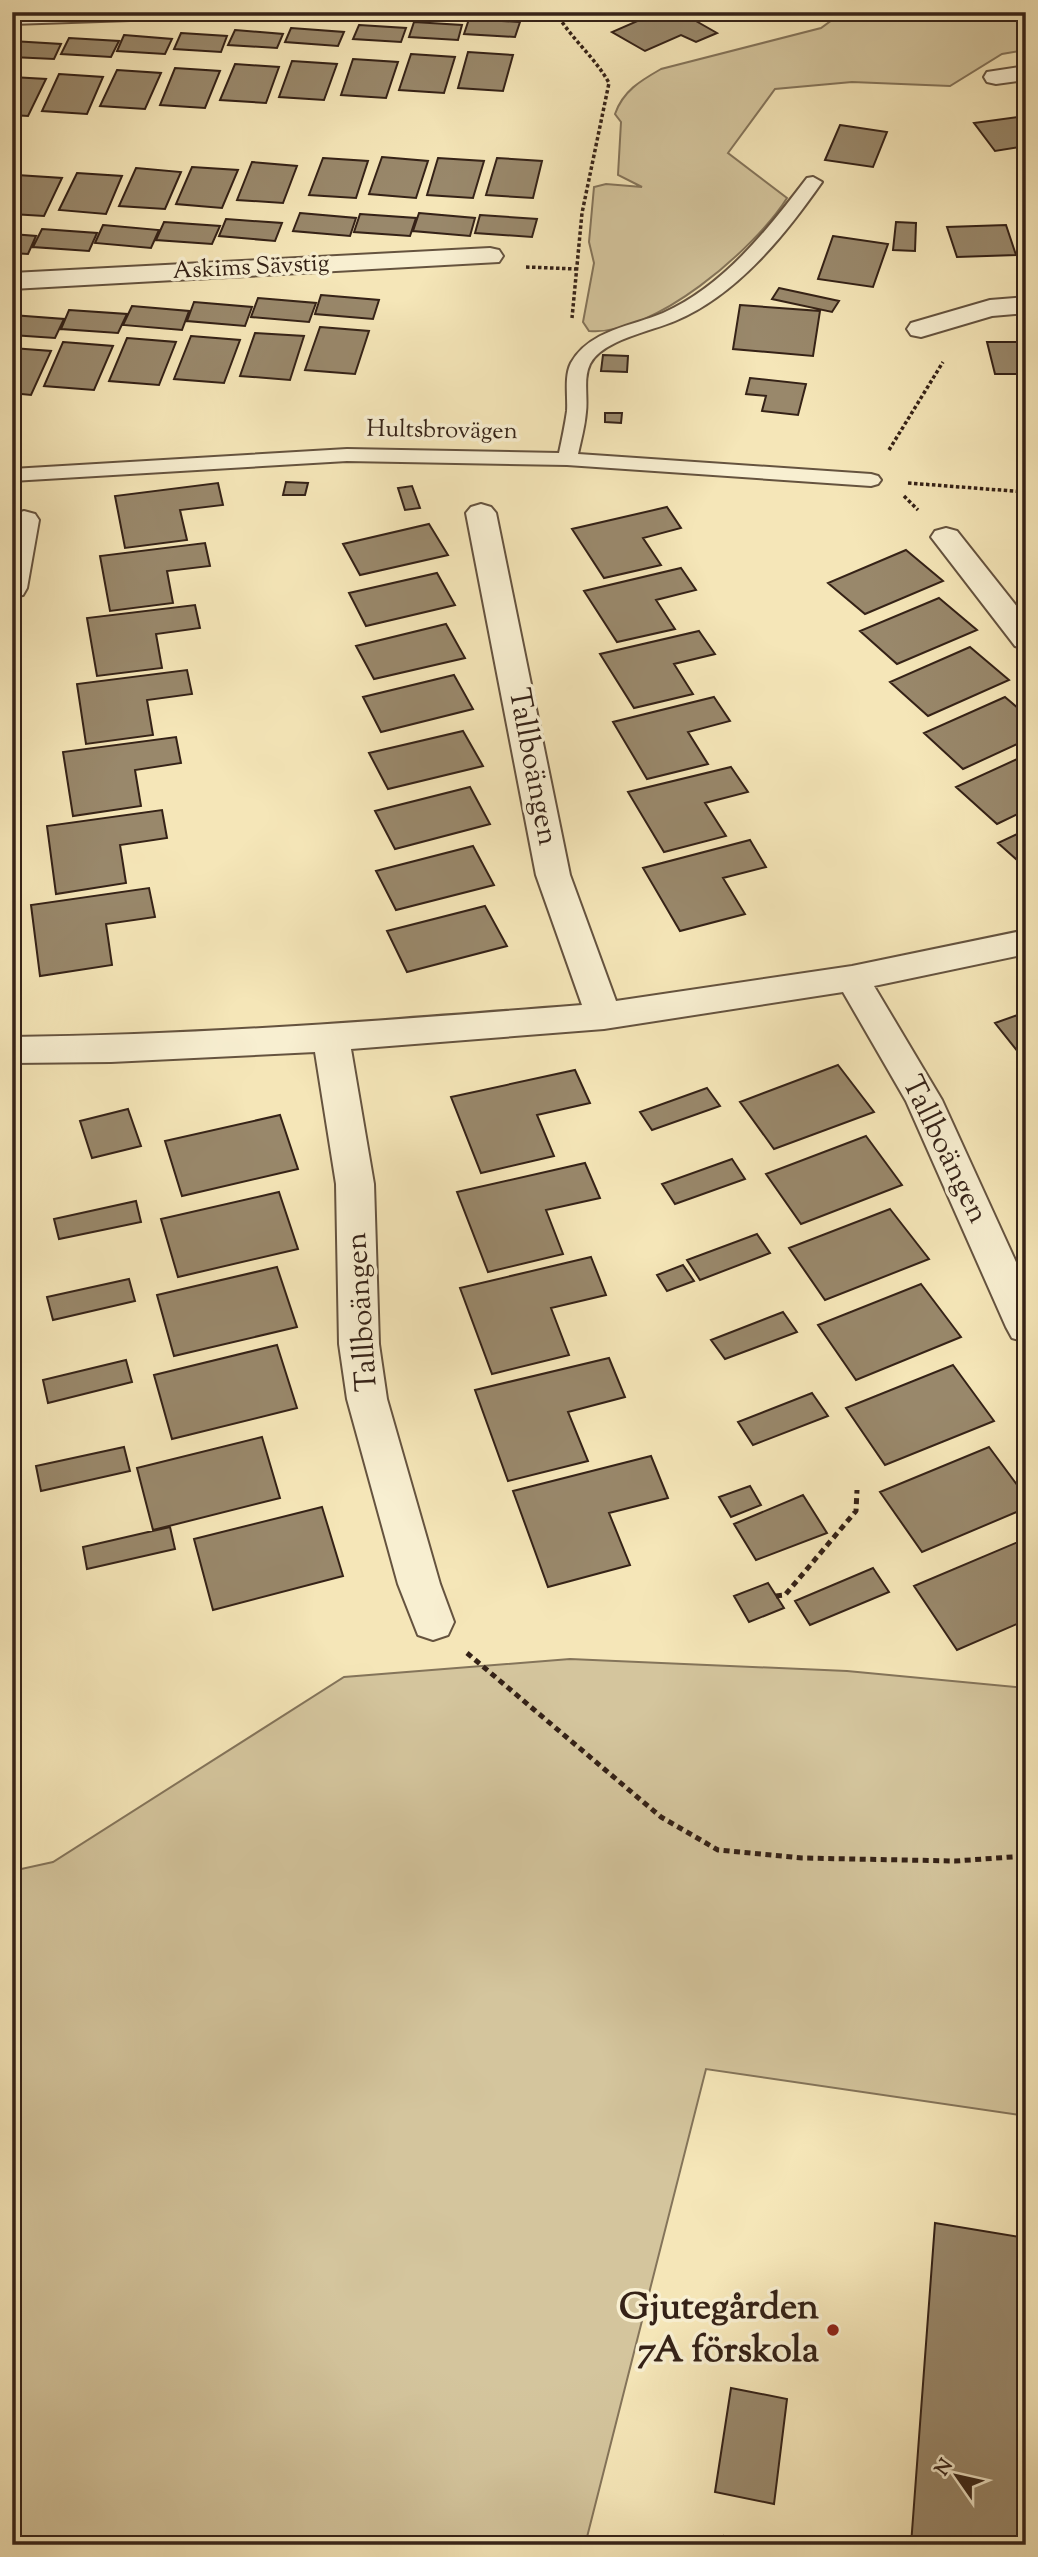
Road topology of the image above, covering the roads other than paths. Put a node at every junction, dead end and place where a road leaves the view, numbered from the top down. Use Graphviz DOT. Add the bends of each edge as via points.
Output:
graph roads {
  1 [pos="160,12"];
  2 [pos="12,17"];
  3 [pos="1026,73"];
  4 [pos="996,77"];
  5 [pos="813,182"];
  6 [pos="490,256"];
  7 [pos="12,281"];
  8 [pos="1026,305"];
  9 [pos="921,329"];
  10 [pos="567,459"];
  11 [pos="12,475"];
  12 [pos="871,480"];
  13 [pos="481,513"];
  14 [pos="24,520"];
  15 [pos="946,537"];
  16 [pos="12,588"];
  17 [pos="1026,639"];
  18 [pos="1026,942"];
  19 [pos="852,978"];
  20 [pos="604,1016"];
  21 [pos="331,1038"];
  22 [pos="12,1050"];
  23 [pos="1026,1327"];
  24 [pos="433,1622"];
  1 -- 2 [label="street"];
  3 -- 4 [label="street"];
  5 -- 10 [label="lane" via="786,219 704,299 618,336 580,363"];
  6 -- 7 [label="street, Askims Sävstig"];
  8 -- 9 [label="street" via="990,309"];
  10 -- 11 [label="lane, Hultsbrovägen" via="347,455"];
  10 -- 12 [label="lane, Hultsbrovägen"];
  13 -- 20 [label="street, Tallboängen" via="553,874"];
  14 -- 16 [label="street"];
  15 -- 17 [label="street"];
  18 -- 19 [label="street"];
  19 -- 20 [label="street"];
  19 -- 23 [label="street, Tallboängen" via="924,1100"];
  20 -- 21 [label="street"];
  21 -- 22 [label="street"];
  21 -- 24 [label="street, Tallboängen" via="356,1189 359,1345 367,1399"];
}
